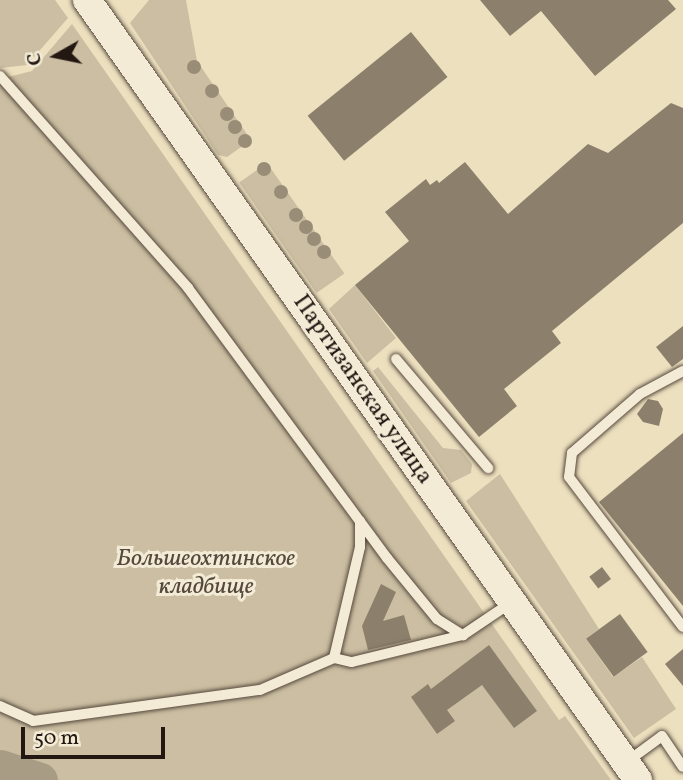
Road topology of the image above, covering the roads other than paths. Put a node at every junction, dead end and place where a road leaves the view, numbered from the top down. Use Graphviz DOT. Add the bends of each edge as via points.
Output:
graph roads {
  1 [pos="87,0"];
  2 [pos="0,76"];
  3 [pos="396,359"];
  4 [pos="683,371"];
  5 [pos="488,468"];
  6 [pos="360,521"];
  7 [pos="512,602"];
  8 [pos="683,627"];
  9 [pos="463,635"];
  10 [pos="334,658"];
  11 [pos="0,706"];
  12 [pos="683,767"];
  13 [pos="632,772"];
  1 -- 7 [label="street, Партизанская улица"];
  2 -- 6 [label="lane" via="188,288"];
  3 -- 5 [label="lane"];
  4 -- 8 [label="lane" via="640,394 572,453 569,477"];
  6 -- 9 [label="lane" via="437,618"];
  6 -- 10 [label="lane" via="360,547"];
  7 -- 9 [label="lane"];
  7 -- 13 [label="street, Партизанская улица"];
  9 -- 10 [label="lane" via="352,662"];
  10 -- 11 [label="lane" via="260,690 130,709 33,721"];
  12 -- 13 [label="lane" via="662,736"];
}
